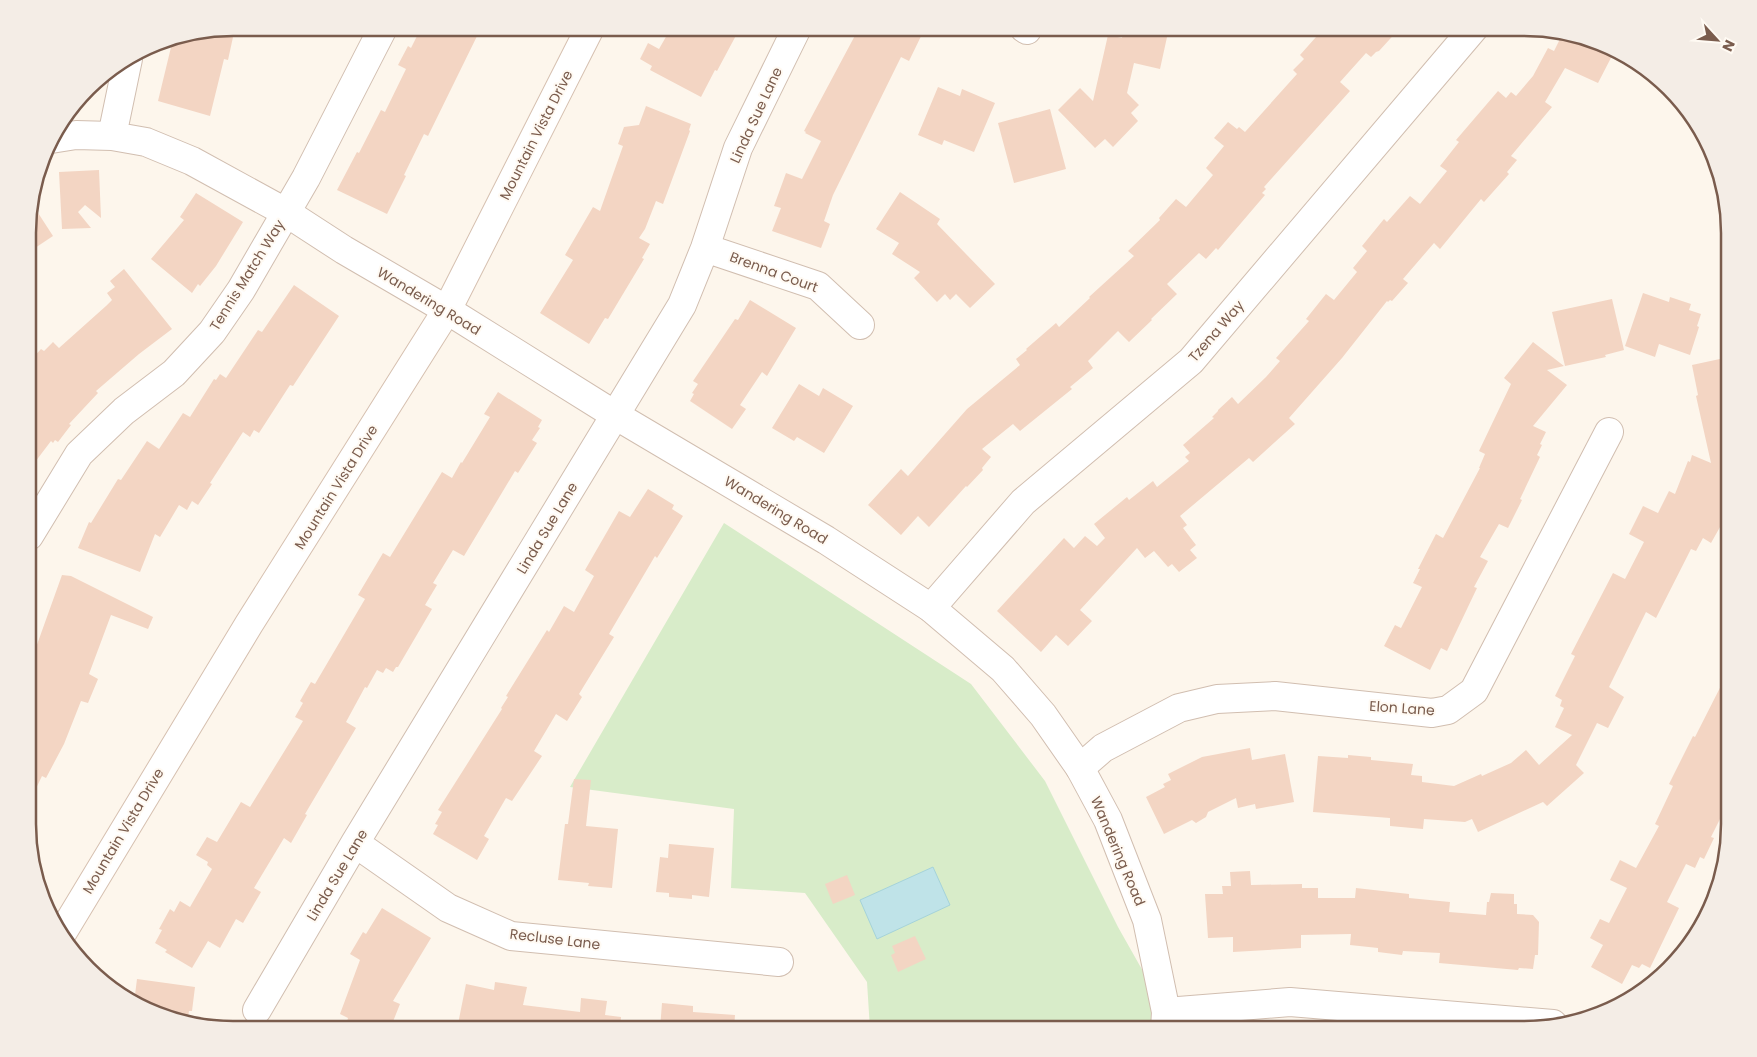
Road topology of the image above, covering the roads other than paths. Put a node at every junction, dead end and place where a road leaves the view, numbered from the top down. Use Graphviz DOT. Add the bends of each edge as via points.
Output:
graph roads {
  1 [pos="380,36"];
  2 [pos="586,36"];
  3 [pos="793,36"];
  4 [pos="1467,36"];
  5 [pos="126,68"];
  6 [pos="112,136"];
  7 [pos="62,138"];
  8 [pos="286,213"];
  9 [pos="705,248"];
  10 [pos="447,310"];
  11 [pos="860,325"];
  12 [pos="615,415"];
  13 [pos="1609,432"];
  14 [pos="36,525"];
  15 [pos="931,608"];
  16 [pos="1080,768"];
  17 [pos="355,843"];
  18 [pos="66,927"];
  19 [pos="779,962"];
  20 [pos="257,1010"];
  21 [pos="1166,1020"];
  22 [pos="1517,1021"];
  1 -- 8 [label="street, Tennis Match Way"];
  2 -- 10 [label="street, Mountain Vista Drive"];
  3 -- 9 [label="street, Linda Sue Lane" via="738,148"];
  4 -- 15 [label="street, Tzena Way" via="1191,361 1023,502"];
  5 -- 6 [label="street"];
  6 -- 7 [label="street, Wandering Road"];
  6 -- 8 [label="street, Wandering Road" via="146,142 192,161"];
  8 -- 10 [label="street, Wandering Road"];
  8 -- 14 [label="street, Tennis Match Way" via="212,332 174,373 124,411 79,454"];
  9 -- 11 [label="street, Brenna Court" via="818,286"];
  9 -- 12 [label="street, Linda Sue Lane" via="682,305"];
  10 -- 12 [label="street, Wandering Road"];
  10 -- 18 [label="street, Mountain Vista Drive" via="249,624"];
  12 -- 15 [label="street, Wandering Road" via="826,540"];
  12 -- 17 [label="street, Linda Sue Lane"];
  13 -- 16 [label="street, Elon Lane" via="1474,691 1448,710 1432,713 1275,696 1217,699 1179,708 1103,748"];
  15 -- 16 [label="street, Wandering Road" via="1003,669 1043,715"];
  16 -- 21 [label="street, Wandering Road" via="1108,820 1147,920"];
  17 -- 19 [label="street, Recluse Lane" via="448,908 511,936"];
  17 -- 20 [label="street, Linda Sue Lane"];
  21 -- 22 [label="street" via="1290,1002"];
}
